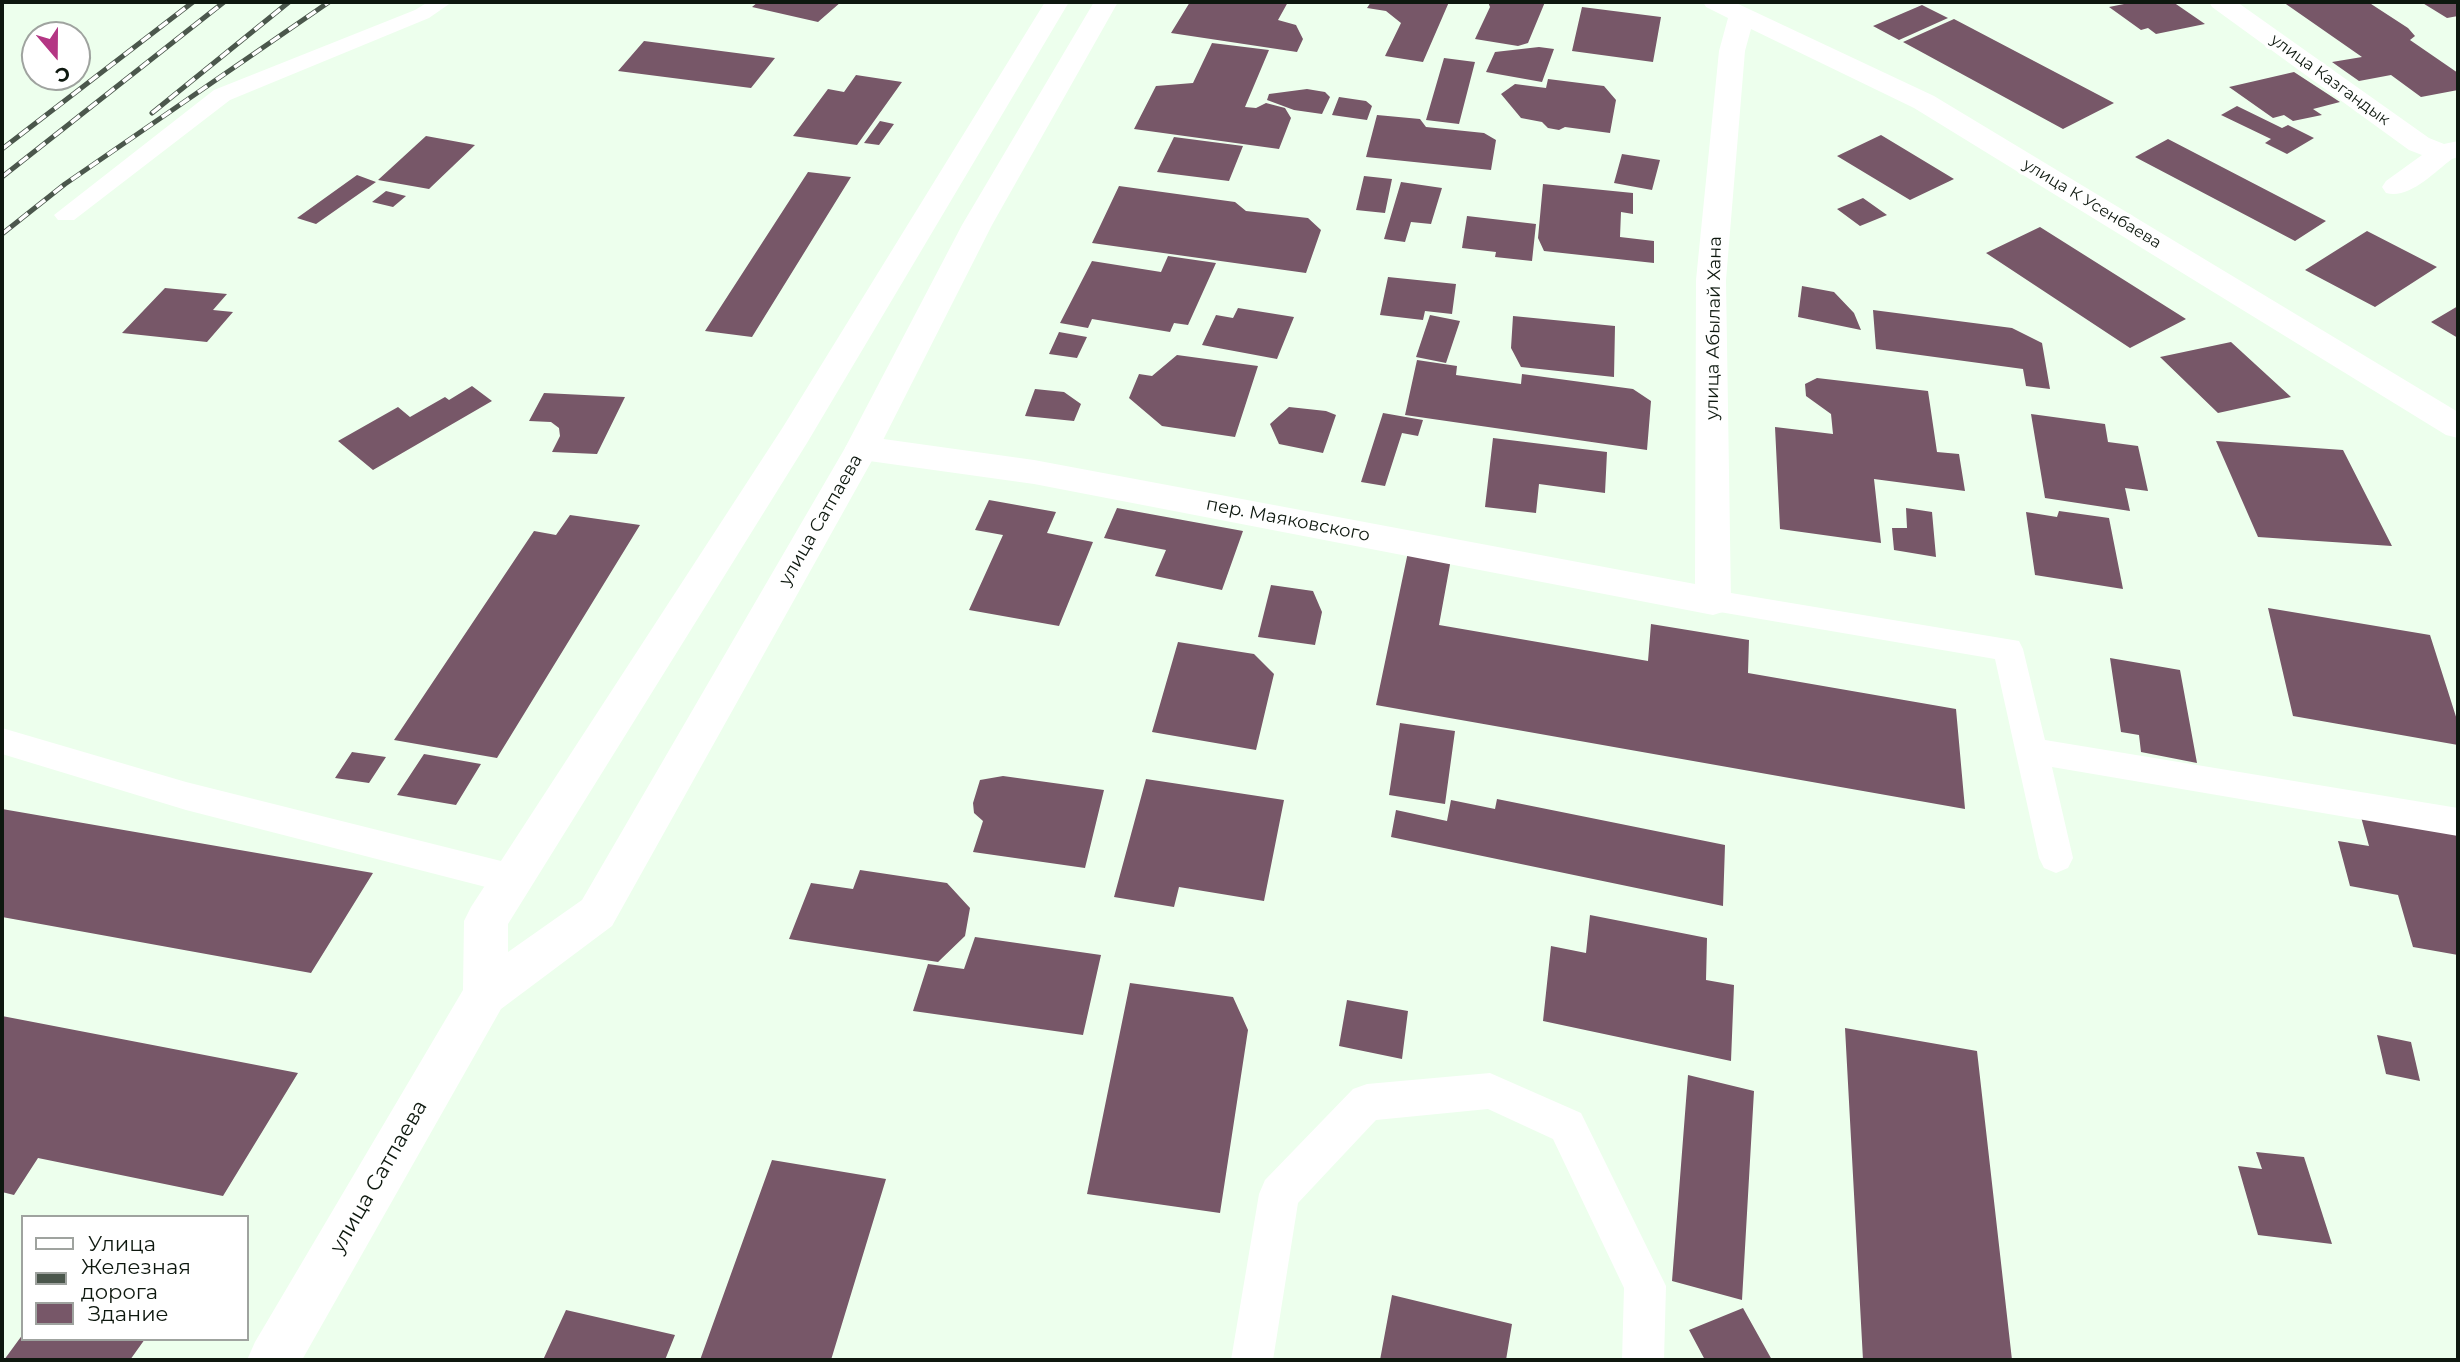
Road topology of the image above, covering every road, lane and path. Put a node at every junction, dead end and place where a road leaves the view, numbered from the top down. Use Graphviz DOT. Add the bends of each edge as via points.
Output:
graph roads {
  1 [pos="442,2"];
  2 [pos="1057,2"];
  3 [pos="1106,2"];
  4 [pos="2221,2"];
  5 [pos="1728,8"];
  6 [pos="2450,151"];
  7 [pos="2396,187"];
  8 [pos="66,215"];
  9 [pos="2458,427"];
  10 [pos="862,448"];
  11 [pos="1713,601"];
  12 [pos="2,741"];
  13 [pos="2033,751"];
  14 [pos="2458,822"];
  15 [pos="2056,858"];
  16 [pos="513,879"];
  17 [pos="485,994"];
  18 [pos="273,1360"];
  19 [pos="1252,1360"];
  20 [pos="1643,1360"];
  1 -- 8 [label="lane" via="222,95"];
  2 -- 16 [label="street, улица Сатпаева" via="795,435"];
  3 -- 10 [label="street, улица Сатпаева" via="976,225"];
  4 -- 6 [label="street, улица Казгандык" via="2419,144"];
  5 -- 9 [label="street, улица К Усенбаева" via="1924,102"];
  5 -- 11 [label="street, улица Абылай Хана" via="1732,51 1712,280"];
  6 -- 7 [label="street"];
  10 -- 11 [label="street, пер. Маяковского" via="1034,472"];
  10 -- 17 [label="street, улица Сатпаева" via="597,913"];
  11 -- 13 [label="lane" via="2008,649"];
  12 -- 16 [label="lane" via="186,796"];
  13 -- 14 [label="lane"];
  13 -- 15 [label="lane"];
  16 -- 17 [label="street, улица Сатпаева" via="486,921"];
  17 -- 18 [label="street, улица Сатпаева"];
  19 -- 20 [label="lane" via="1279,1194 1367,1102 1490,1091 1567,1126 1645,1286"];
}
